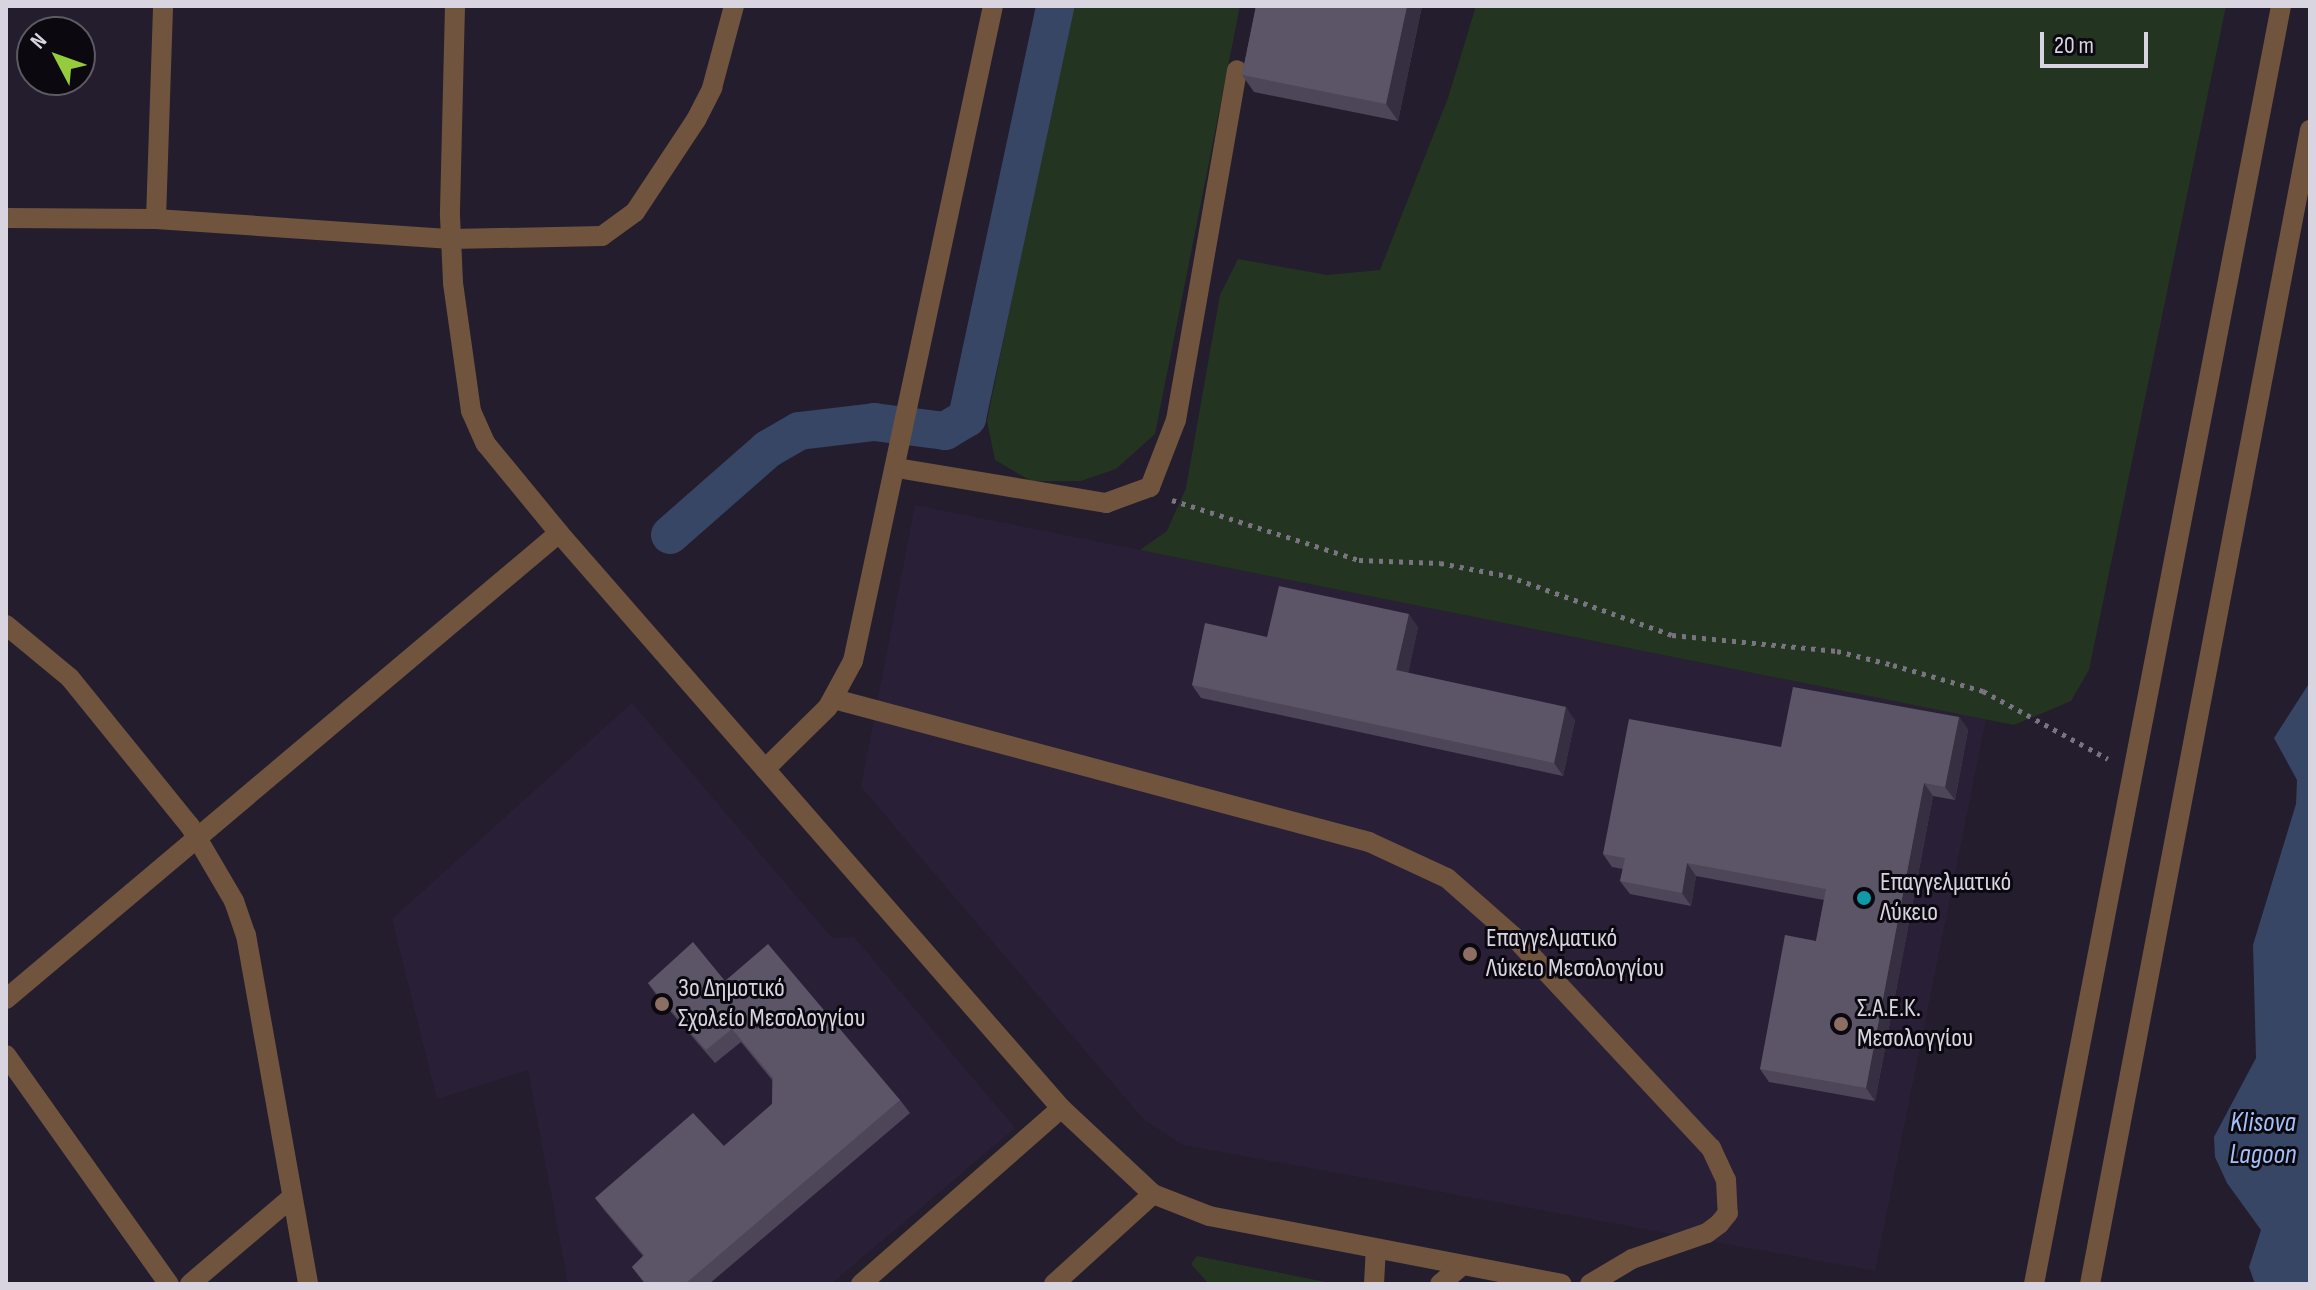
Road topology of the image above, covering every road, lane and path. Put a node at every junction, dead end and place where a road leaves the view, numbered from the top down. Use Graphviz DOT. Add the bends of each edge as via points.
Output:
graph roads {
  1 [pos="163,6"];
  2 [pos="455,6"];
  3 [pos="734,6"];
  4 [pos="993,6"];
  5 [pos="2281,6"];
  6 [pos="1237,70"];
  7 [pos="2310,130"];
  8 [pos="6,218"];
  9 [pos="156,219"];
  10 [pos="451,239"];
  11 [pos="898,458"];
  12 [pos="1150,487"];
  13 [pos="559,533"];
  14 [pos="6,625"];
  15 [pos="834,699"];
  16 [pos="765,769"];
  17 [pos="2132,773"];
  18 [pos="198,837"];
  19 [pos="6,999"];
  20 [pos="6,1055"];
  21 [pos="1061,1108"];
  22 [pos="1153,1194"];
  23 [pos="290,1199"];
  24 [pos="1376,1250"];
  25 [pos="1460,1267"];
  26 [pos="169,1284"];
  27 [pos="190,1284"];
  28 [pos="308,1284"];
  29 [pos="861,1284"];
  30 [pos="1054,1284"];
  31 [pos="1374,1284"];
  32 [pos="1440,1284"];
  33 [pos="1562,1284"];
  34 [pos="1590,1284"];
  35 [pos="2034,1284"];
  36 [pos="2090,1284"];
  1 -- 9 [label="street"];
  2 -- 10 [label="street"];
  3 -- 10 [label="street" via="702,109 654,188 626,221 610,233 574,239"];
  4 -- 11 [label="street"];
  5 -- 17 [label="street"];
  6 -- 12 [label="street" via="1176,420"];
  7 -- 36 [label="street"];
  8 -- 9 [label="street"];
  9 -- 10 [label="street"];
  10 -- 13 [label="street" via="460,341 476,423 486,444"];
  11 -- 12 [label="street" via="1106,503"];
  11 -- 15 [label="street" via="857,646"];
  12 -- 17 [label="path" via="1181,506 1324,552 1359,560 1471,568 1598,604 1672,635 1837,651 1983,691"];
  13 -- 16 [label="street"];
  13 -- 18 [label="street"];
  14 -- 18 [label="street" via="70,678"];
  15 -- 16 [label="street"];
  15 -- 34 [label="street" via="1369,842 1447,878 1514,937 1711,1148 1726,1180 1728,1213 1707,1233 1632,1259"];
  16 -- 21 [label="street"];
  17 -- 35 [label="street"];
  18 -- 19 [label="street"];
  18 -- 23 [label="street" via="243,922"];
  20 -- 26 [label="street"];
  21 -- 22 [label="street"];
  21 -- 29 [label="street"];
  22 -- 24 [label="street" via="1209,1216"];
  22 -- 30 [label="street"];
  23 -- 27 [label="street"];
  23 -- 28 [label="street"];
  24 -- 25 [label="street"];
  24 -- 31 [label="street"];
  25 -- 32 [label="street"];
  25 -- 33 [label="street"];
}
